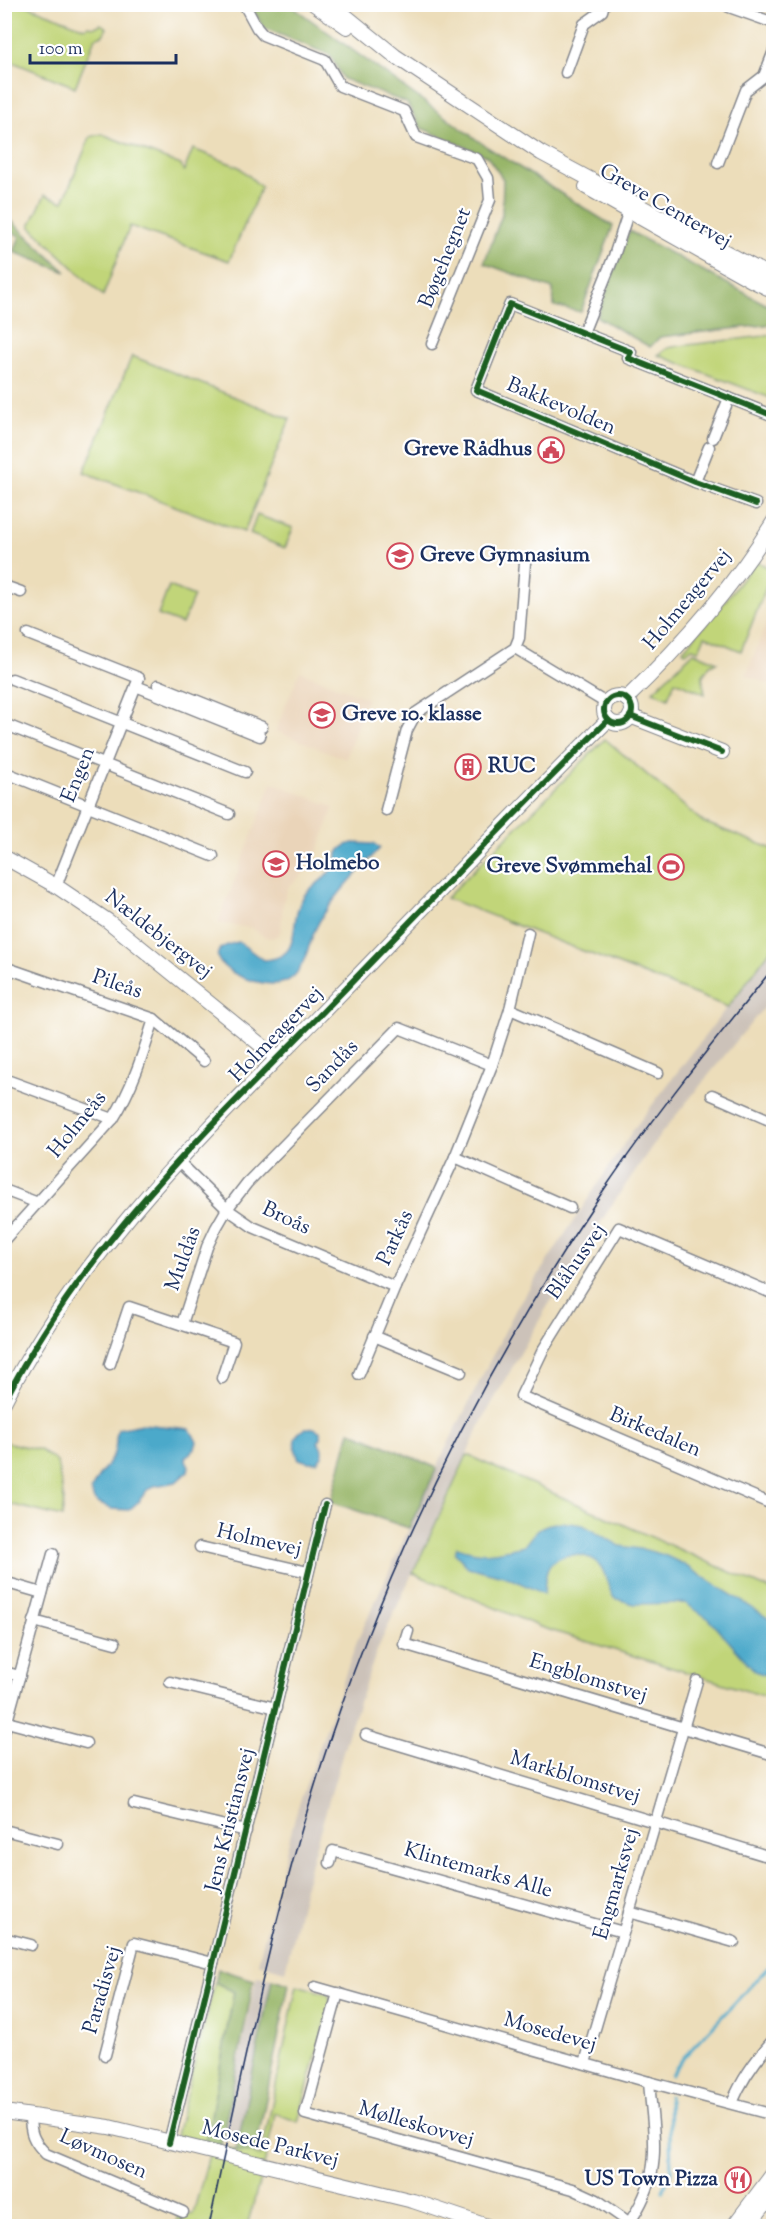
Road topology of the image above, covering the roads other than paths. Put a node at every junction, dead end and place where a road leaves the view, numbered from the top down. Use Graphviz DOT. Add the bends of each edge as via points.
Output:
graph roads {
  1 [pos="244,4"];
  2 [pos="314,4"];
  3 [pos="331,4"];
  4 [pos="604,4"];
  5 [pos="729,7"];
  6 [pos="774,23"];
  7 [pos="774,51"];
  8 [pos="396,56"];
  9 [pos="566,73"];
  10 [pos="718,163"];
  11 [pos="630,207"];
  12 [pos="774,278"];
  13 [pos="774,291"];
  14 [pos="583,333"];
  15 [pos="432,344"];
  16 [pos="729,398"];
  17 [pos="774,416"];
  18 [pos="695,482"];
  19 [pos="756,504"];
  20 [pos="774,521"];
  21 [pos="525,564"];
  22 [pos="4,586"];
  23 [pos="21,592"];
  24 [pos="28,634"];
  25 [pos="515,648"];
  26 [pos="12,678"];
  27 [pos="138,682"];
  28 [pos="158,685"];
  29 [pos="626,699"];
  30 [pos="606,703"];
  31 [pos="630,716"];
  32 [pos="608,720"];
  33 [pos="122,723"];
  34 [pos="4,724"];
  35 [pos="722,752"];
  36 [pos="105,764"];
  37 [pos="4,772"];
  38 [pos="245,772"];
  39 [pos="88,806"];
  40 [pos="386,810"];
  41 [pos="229,814"];
  42 [pos="213,856"];
  43 [pos="4,857"];
  44 [pos="56,886"];
  45 [pos="528,933"];
  46 [pos="4,968"];
  47 [pos="510,1009"];
  48 [pos="154,1019"];
  49 [pos="277,1058"];
  50 [pos="204,1061"];
  51 [pos="492,1065"];
  52 [pos="658,1073"];
  53 [pos="4,1080"];
  54 [pos="712,1095"];
  55 [pos="112,1119"];
  56 [pos="774,1122"];
  57 [pos="454,1158"];
  58 [pos="178,1161"];
  59 [pos="4,1190"];
  60 [pos="38,1203"];
  61 [pos="570,1208"];
  62 [pos="227,1209"];
  63 [pos="4,1240"];
  64 [pos="395,1287"];
  65 [pos="774,1294"];
  66 [pos="182,1324"];
  67 [pos="374,1336"];
  68 [pos="110,1364"];
  69 [pos="461,1372"];
  70 [pos="358,1374"];
  71 [pos="222,1378"];
  72 [pos="521,1396"];
  73 [pos="4,1402"];
  74 [pos="325,1505"];
  75 [pos="774,1505"];
  76 [pos="200,1547"];
  77 [pos="53,1554"];
  78 [pos="308,1572"];
  79 [pos="4,1582"];
  80 [pos="42,1593"];
  81 [pos="34,1621"];
  82 [pos="408,1631"];
  83 [pos="115,1643"];
  84 [pos="4,1671"];
  85 [pos="20,1676"];
  86 [pos="696,1681"];
  87 [pos="170,1682"];
  88 [pos="276,1708"];
  89 [pos="6,1727"];
  90 [pos="683,1728"];
  91 [pos="366,1735"];
  92 [pos="86,1743"];
  93 [pos="774,1755"];
  94 [pos="134,1804"];
  95 [pos="655,1822"];
  96 [pos="4,1830"];
  97 [pos="246,1831"];
  98 [pos="58,1844"];
  99 [pos="774,1858"];
  100 [pos="330,1863"];
  101 [pos="629,1912"];
  102 [pos="623,1932"];
  103 [pos="4,1938"];
  104 [pos="734,1942"];
  105 [pos="31,1945"];
  106 [pos="213,1963"];
  107 [pos="315,1987"];
  108 [pos="338,1993"];
  109 [pos="774,2039"];
  110 [pos="105,2055"];
  111 [pos="585,2063"];
  112 [pos="649,2082"];
  113 [pos="732,2103"];
  114 [pos="4,2112"];
  115 [pos="30,2115"];
  116 [pos="774,2115"];
  117 [pos="169,2143"];
  118 [pos="774,2173"];
  119 [pos="774,2192"];
  120 [pos="183,2212"];
  121 [pos="628,2225"];
  122 [pos="487,2226"];
  123 [pos="734,2226"];
  124 [pos="747,2226"];
  1 -- 15 [label="street, Bøgehegnet" via="263,35 325,60 340,86 404,111 416,136 477,159 488,178 490,200"];
  2 -- 8 [label="street, Greve Centervej"];
  3 -- 8 [label="street, Greve Centervej"];
  4 -- 9 [label="street" via="602,11 584,24"];
  5 -- 6 [label="street"];
  7 -- 10 [label="street" via="764,76 746,90"];
  8 -- 11 [label="street, Greve Centervej"];
  11 -- 12 [label="street, Greve Centervej"];
  11 -- 13 [label="street, Greve Centervej"];
  11 -- 14 [label="street"];
  14 -- 16 [label="street, Bakkevolden" via="631,352 628,358"];
  14 -- 18 [label="street, Bakkevolden" via="510,304 476,390"];
  16 -- 17 [label="street, Bakkevolden"];
  16 -- 18 [label="street"];
  18 -- 19 [label="street, Bakkevolden"];
  20 -- 29 [label="street, Holmeagervej" via="701,622"];
  21 -- 25 [label="street"];
  22 -- 23 [label="street"];
  24 -- 27 [label="street"];
  25 -- 30 [label="street"];
  25 -- 40 [label="street" via="417,713 407,730"];
  26 -- 33 [label="street"];
  27 -- 28 [label="street" via="257,729"];
  27 -- 33 [label="street, Engen"];
  29 -- 30 [label="street" via="618,696"];
  29 -- 31 [label="street" via="631,707"];
  30 -- 32 [label="street" via="604,712"];
  31 -- 32 [label="street" via="622,723"];
  31 -- 35 [label="street"];
  32 -- 49 [label="street, Holmeagervej"];
  33 -- 36 [label="street, Engen"];
  33 -- 38 [label="street"];
  34 -- 36 [label="street"];
  36 -- 39 [label="street, Engen"];
  36 -- 41 [label="street"];
  37 -- 39 [label="street"];
  39 -- 42 [label="street"];
  39 -- 44 [label="street, Engen"];
  43 -- 44 [label="street, Nældebjergvej"];
  44 -- 49 [label="street, Nældebjergvej" via="116,927"];
  45 -- 47 [label="street, Parkås"];
  46 -- 48 [label="street, Pileås"];
  47 -- 51 [label="street, Parkås"];
  47 -- 52 [label="street"];
  48 -- 50 [label="street, Pileås"];
  48 -- 55 [label="street, Holmeås" via="136,1076"];
  49 -- 58 [label="street, Holmeagervej"];
  51 -- 57 [label="street, Parkås"];
  51 -- 62 [label="street, Sandås" via="399,1028"];
  53 -- 55 [label="street"];
  54 -- 56 [label="street"];
  55 -- 60 [label="street, Holmeås"];
  57 -- 61 [label="street"];
  57 -- 64 [label="street, Parkås"];
  58 -- 62 [label="street, Broås"];
  58 -- 73 [label="street, Holmeagervej" via="69,1293"];
  59 -- 60 [label="street"];
  60 -- 63 [label="street, Holmeås"];
  62 -- 64 [label="street, Broås" via="253,1227"];
  62 -- 66 [label="street, Muldås" via="207,1247"];
  64 -- 67 [label="street, Parkås"];
  65 -- 72 [label="street, Blåhusvej" via="619,1228 543,1350"];
  66 -- 68 [label="street, Muldås" via="129,1307"];
  66 -- 71 [label="street, Muldås" via="234,1342"];
  67 -- 69 [label="street"];
  67 -- 70 [label="street, Parkås"];
  72 -- 75 [label="street, Birkedalen"];
  74 -- 78 [label="street, Jens Kristiansvej"];
  76 -- 78 [label="street, Holmevej"];
  77 -- 80 [label="street"];
  78 -- 88 [label="street, Jens Kristiansvej"];
  79 -- 80 [label="street"];
  80 -- 81 [label="street"];
  81 -- 83 [label="street"];
  81 -- 85 [label="street"];
  82 -- 90 [label="street, Engblomstvej" via="404,1644"];
  84 -- 85 [label="street"];
  85 -- 89 [label="street"];
  86 -- 90 [label="street, Engmarksvej"];
  87 -- 88 [label="street"];
  88 -- 97 [label="street, Jens Kristiansvej"];
  89 -- 92 [label="street"];
  90 -- 93 [label="street, Engblomstvej"];
  90 -- 95 [label="street, Engmarksvej"];
  91 -- 95 [label="street, Markblomstvej"];
  94 -- 97 [label="street"];
  95 -- 99 [label="street, Markblomstvej"];
  95 -- 101 [label="street, Engmarksvej"];
  96 -- 98 [label="street"];
  97 -- 106 [label="street, Jens Kristiansvej"];
  100 -- 102 [label="street, Klintemarks Alle" via="333,1851"];
  101 -- 102 [label="street, Engmarksvej"];
  101 -- 104 [label="street"];
  102 -- 111 [label="street, Engmarksvej"];
  103 -- 105 [label="street"];
  106 -- 110 [label="street, Paradisvej" via="134,1943"];
  106 -- 117 [label="street, Jens Kristiansvej"];
  107 -- 108 [label="street, Mosedevej"];
  108 -- 111 [label="street, Mosedevej"];
  108 -- 121 [label="street, Mølleskovvej" via="305,2114 573,2189 597,2200"];
  109 -- 113 [label="street" via="754,2062"];
  111 -- 112 [label="street, Mosedevej"];
  112 -- 113 [label="street, Mosedevej"];
  112 -- 121 [label="street" via="655,2155 652,2177 645,2198"];
  113 -- 116 [label="street, Mosedevej"];
  114 -- 115 [label="street, Mosede Parkvej"];
  115 -- 117 [label="street, Mosede Parkvej" via="109,2127"];
  115 -- 120 [label="street, Løvmosen" via="30,2132 46,2154"];
  117 -- 122 [label="street, Mosede Parkvej" via="413,2201"];
  118 -- 123 [label="main road"];
  119 -- 124 [label="main road"];
}
